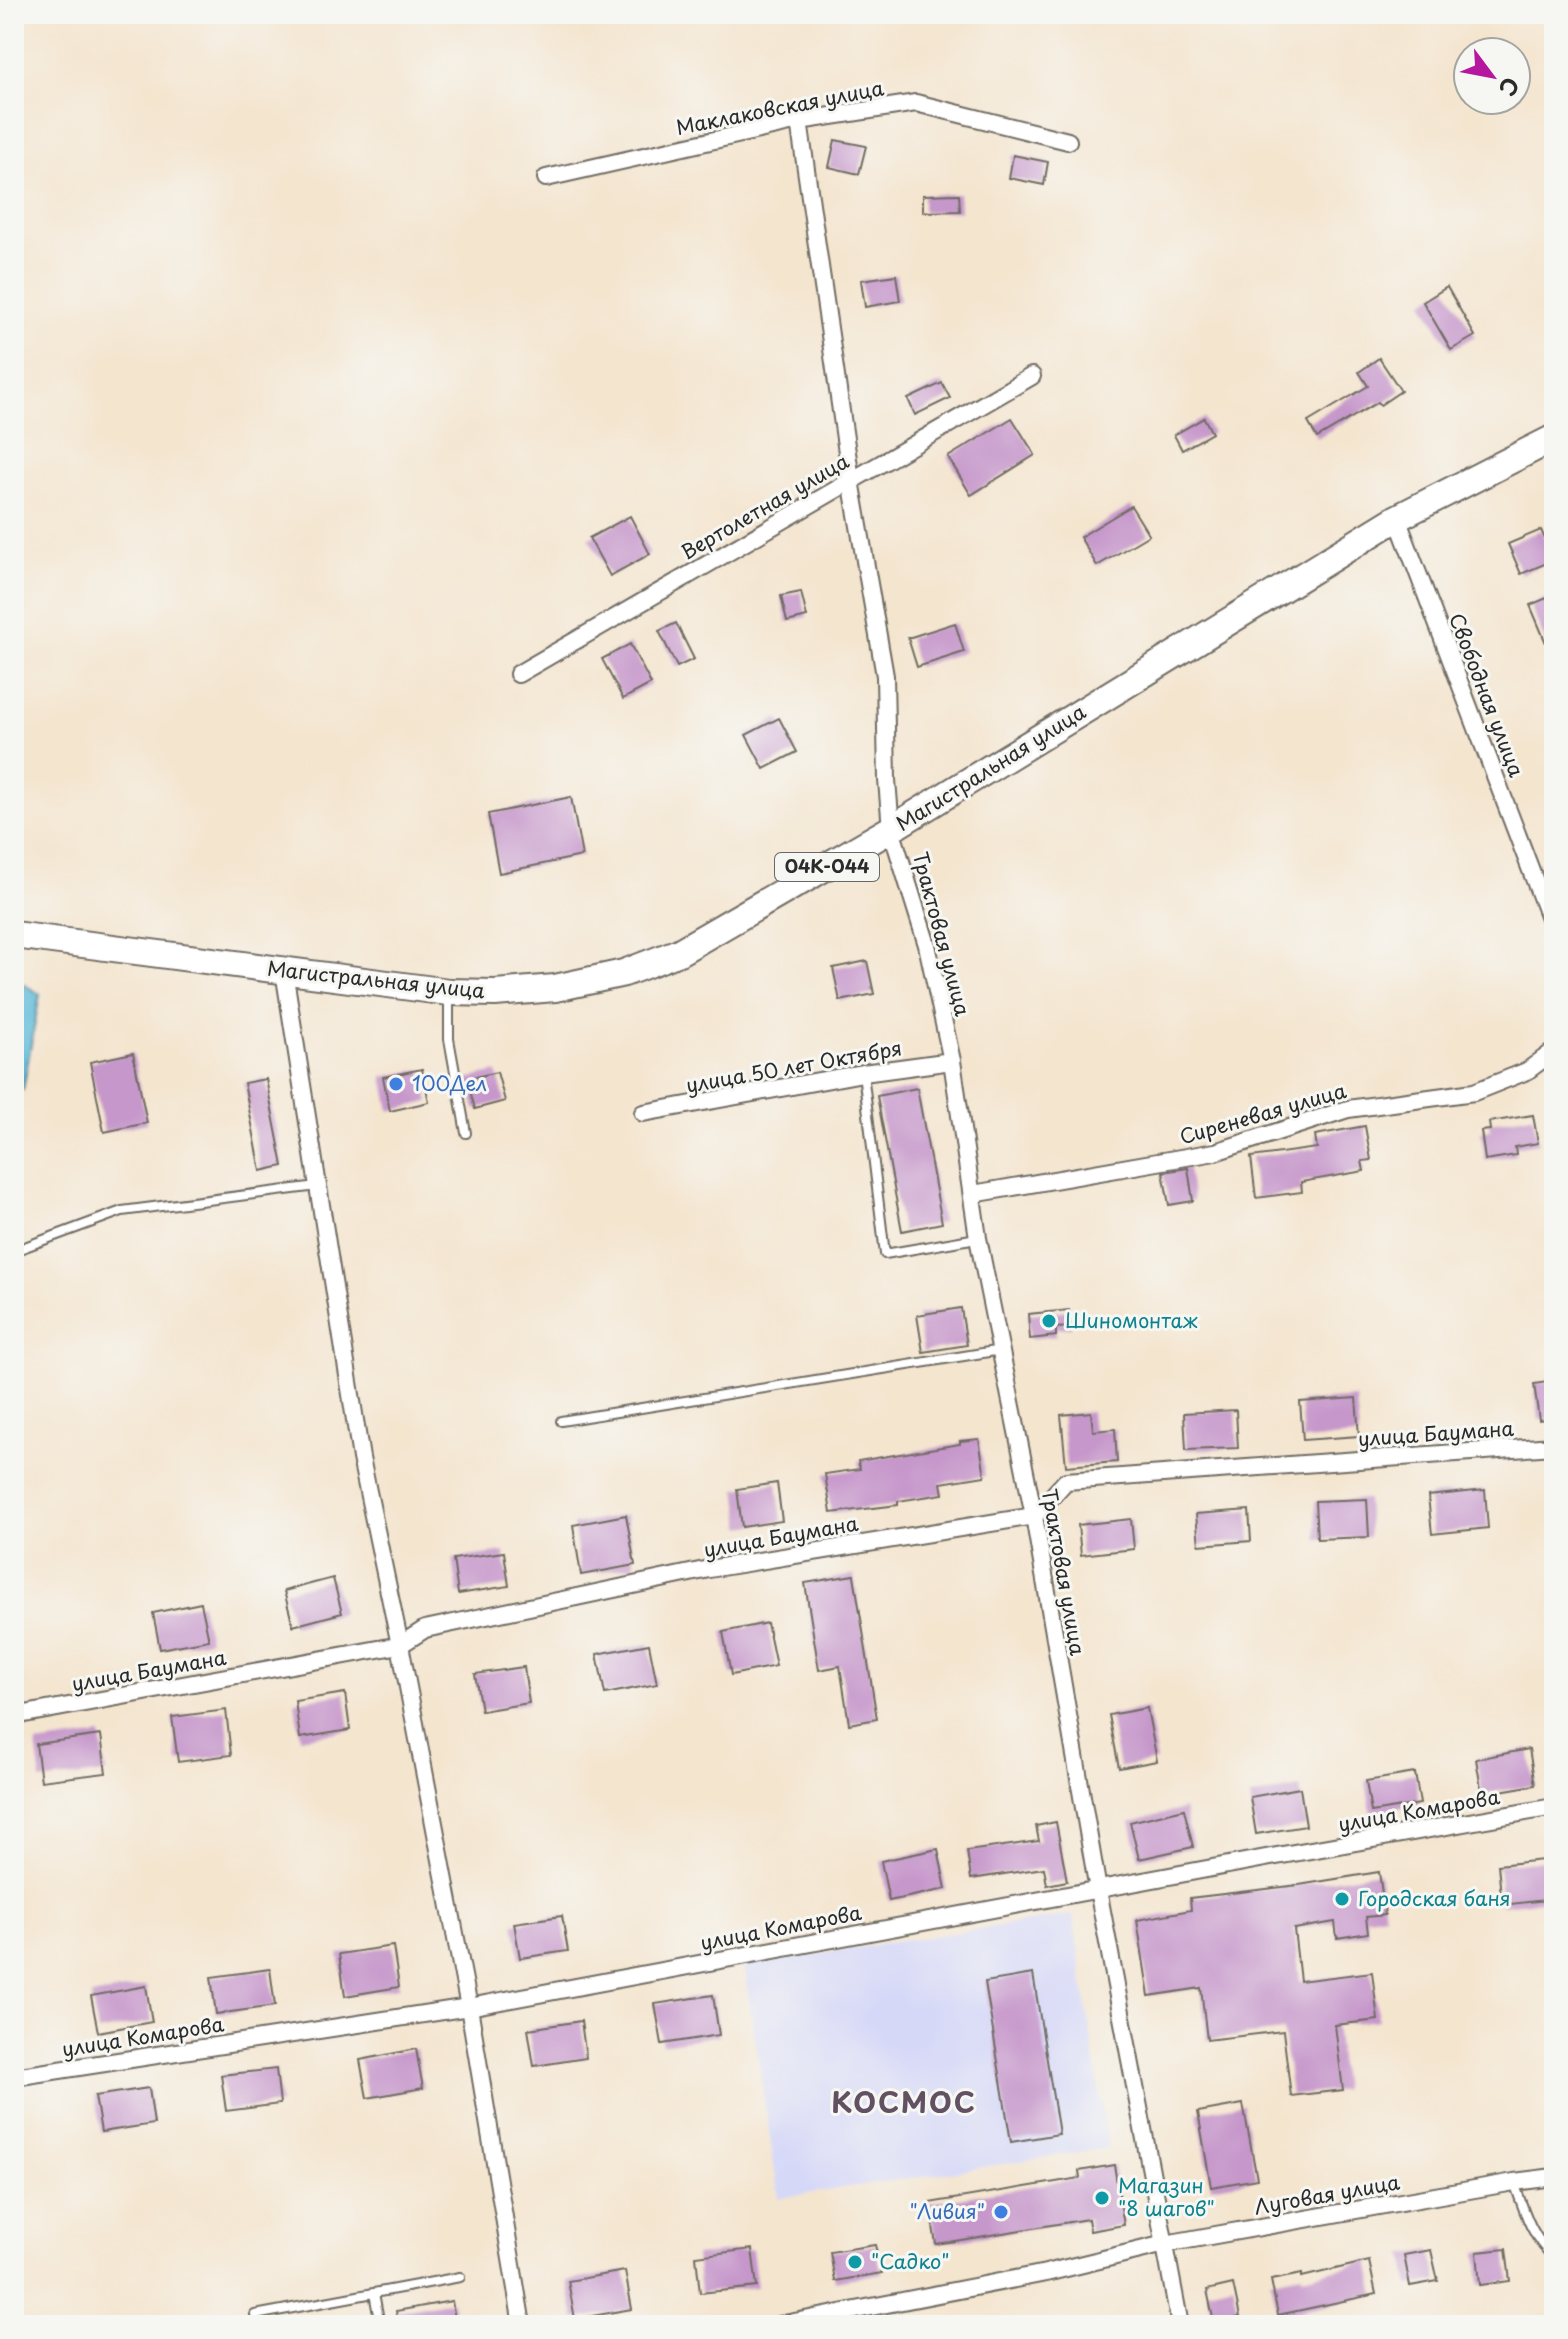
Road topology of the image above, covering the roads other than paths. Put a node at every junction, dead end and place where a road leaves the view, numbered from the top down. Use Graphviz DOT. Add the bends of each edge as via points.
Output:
graph roads {
  1 [pos="799,121"];
  2 [pos="1068,141"];
  3 [pos="546,178"];
  4 [pos="1032,376"];
  5 [pos="1554,438"];
  6 [pos="851,480"];
  7 [pos="1397,518"];
  8 [pos="518,674"];
  9 [pos="891,829"];
  10 [pos="1554,931"];
  11 [pos="14,935"];
  12 [pos="284,971"];
  13 [pos="449,992"];
  14 [pos="1554,1051"];
  15 [pos="952,1061"];
  16 [pos="863,1073"];
  17 [pos="643,1113"];
  18 [pos="466,1133"];
  19 [pos="317,1186"];
  20 [pos="973,1194"];
  21 [pos="978,1238"];
  22 [pos="14,1251"];
  23 [pos="1001,1350"];
  24 [pos="561,1421"];
  25 [pos="1554,1446"];
  26 [pos="1034,1516"];
  27 [pos="400,1645"];
  28 [pos="14,1716"];
  29 [pos="1554,1807"];
  30 [pos="1098,1890"];
  31 [pos="469,2007"];
  32 [pos="14,2077"];
  33 [pos="1554,2177"];
  34 [pos="1514,2182"];
  35 [pos="1165,2244"];
  36 [pos="1554,2257"];
  37 [pos="460,2277"];
  38 [pos="374,2293"];
  39 [pos="255,2315"];
  40 [pos="380,2325"];
  41 [pos="522,2325"];
  42 [pos="779,2325"];
  43 [pos="1180,2325"];
  1 -- 2 [label="street, Маклаковская улица" via="916,103"];
  1 -- 3 [label="street, Маклаковская улица"];
  1 -- 6 [label="street, Трактовая улица"];
  4 -- 6 [label="street, Вертолетная улица"];
  5 -- 7 [label="main road, Магистральная улица / 04К-044"];
  6 -- 8 [label="street, Вертолетная улица"];
  6 -- 9 [label="street, Трактовая улица" via="885,676"];
  7 -- 9 [label="main road, Магистральная улица / 04К-044"];
  7 -- 10 [label="street, Свободная улица"];
  9 -- 13 [label="main road, Магистральная улица / 04К-044" via="679,952 638,968 555,988"];
  9 -- 15 [label="street, Трактовая улица" via="927,945"];
  11 -- 12 [label="main road, Магистральная улица / 04К-044"];
  12 -- 13 [label="main road, Магистральная улица / 04К-044"];
  12 -- 19 [label="street"];
  13 -- 18 [label="lane" via="449,1039"];
  14 -- 20 [label="street, Сиреневая улица" via="1527,1071 1474,1092 1348,1109 1215,1152"];
  15 -- 16 [label="street, улица 50 лет Октября"];
  15 -- 20 [label="street, Трактовая улица"];
  16 -- 17 [label="street, улица 50 лет Октября"];
  16 -- 21 [label="lane" via="885,1254"];
  19 -- 22 [label="lane" via="122,1211"];
  19 -- 27 [label="street" via="361,1458"];
  20 -- 21 [label="street, Трактовая улица"];
  21 -- 23 [label="street, Трактовая улица"];
  23 -- 24 [label="lane"];
  23 -- 26 [label="street, Трактовая улица"];
  25 -- 26 [label="street, улица Баумана" via="1066,1481"];
  26 -- 27 [label="street, улица Баумана" via="709,1569 425,1629"];
  26 -- 30 [label="street, Трактовая улица"];
  27 -- 28 [label="street, улица Баумана"];
  27 -- 31 [label="street"];
  29 -- 30 [label="street, улица Комарова"];
  30 -- 31 [label="street, улица Комарова"];
  30 -- 35 [label="street, Трактовая улица"];
  31 -- 32 [label="street, улица Комарова"];
  31 -- 41 [label="street"];
  33 -- 34 [label="street, Луговая улица"];
  34 -- 35 [label="street, Луговая улица"];
  34 -- 36 [label="lane" via="1543,2248"];
  35 -- 42 [label="street, Луговая улица"];
  35 -- 43 [label="street, Трактовая улица"];
  37 -- 38 [label="lane"];
  38 -- 39 [label="lane"];
  38 -- 40 [label="lane"];
}
